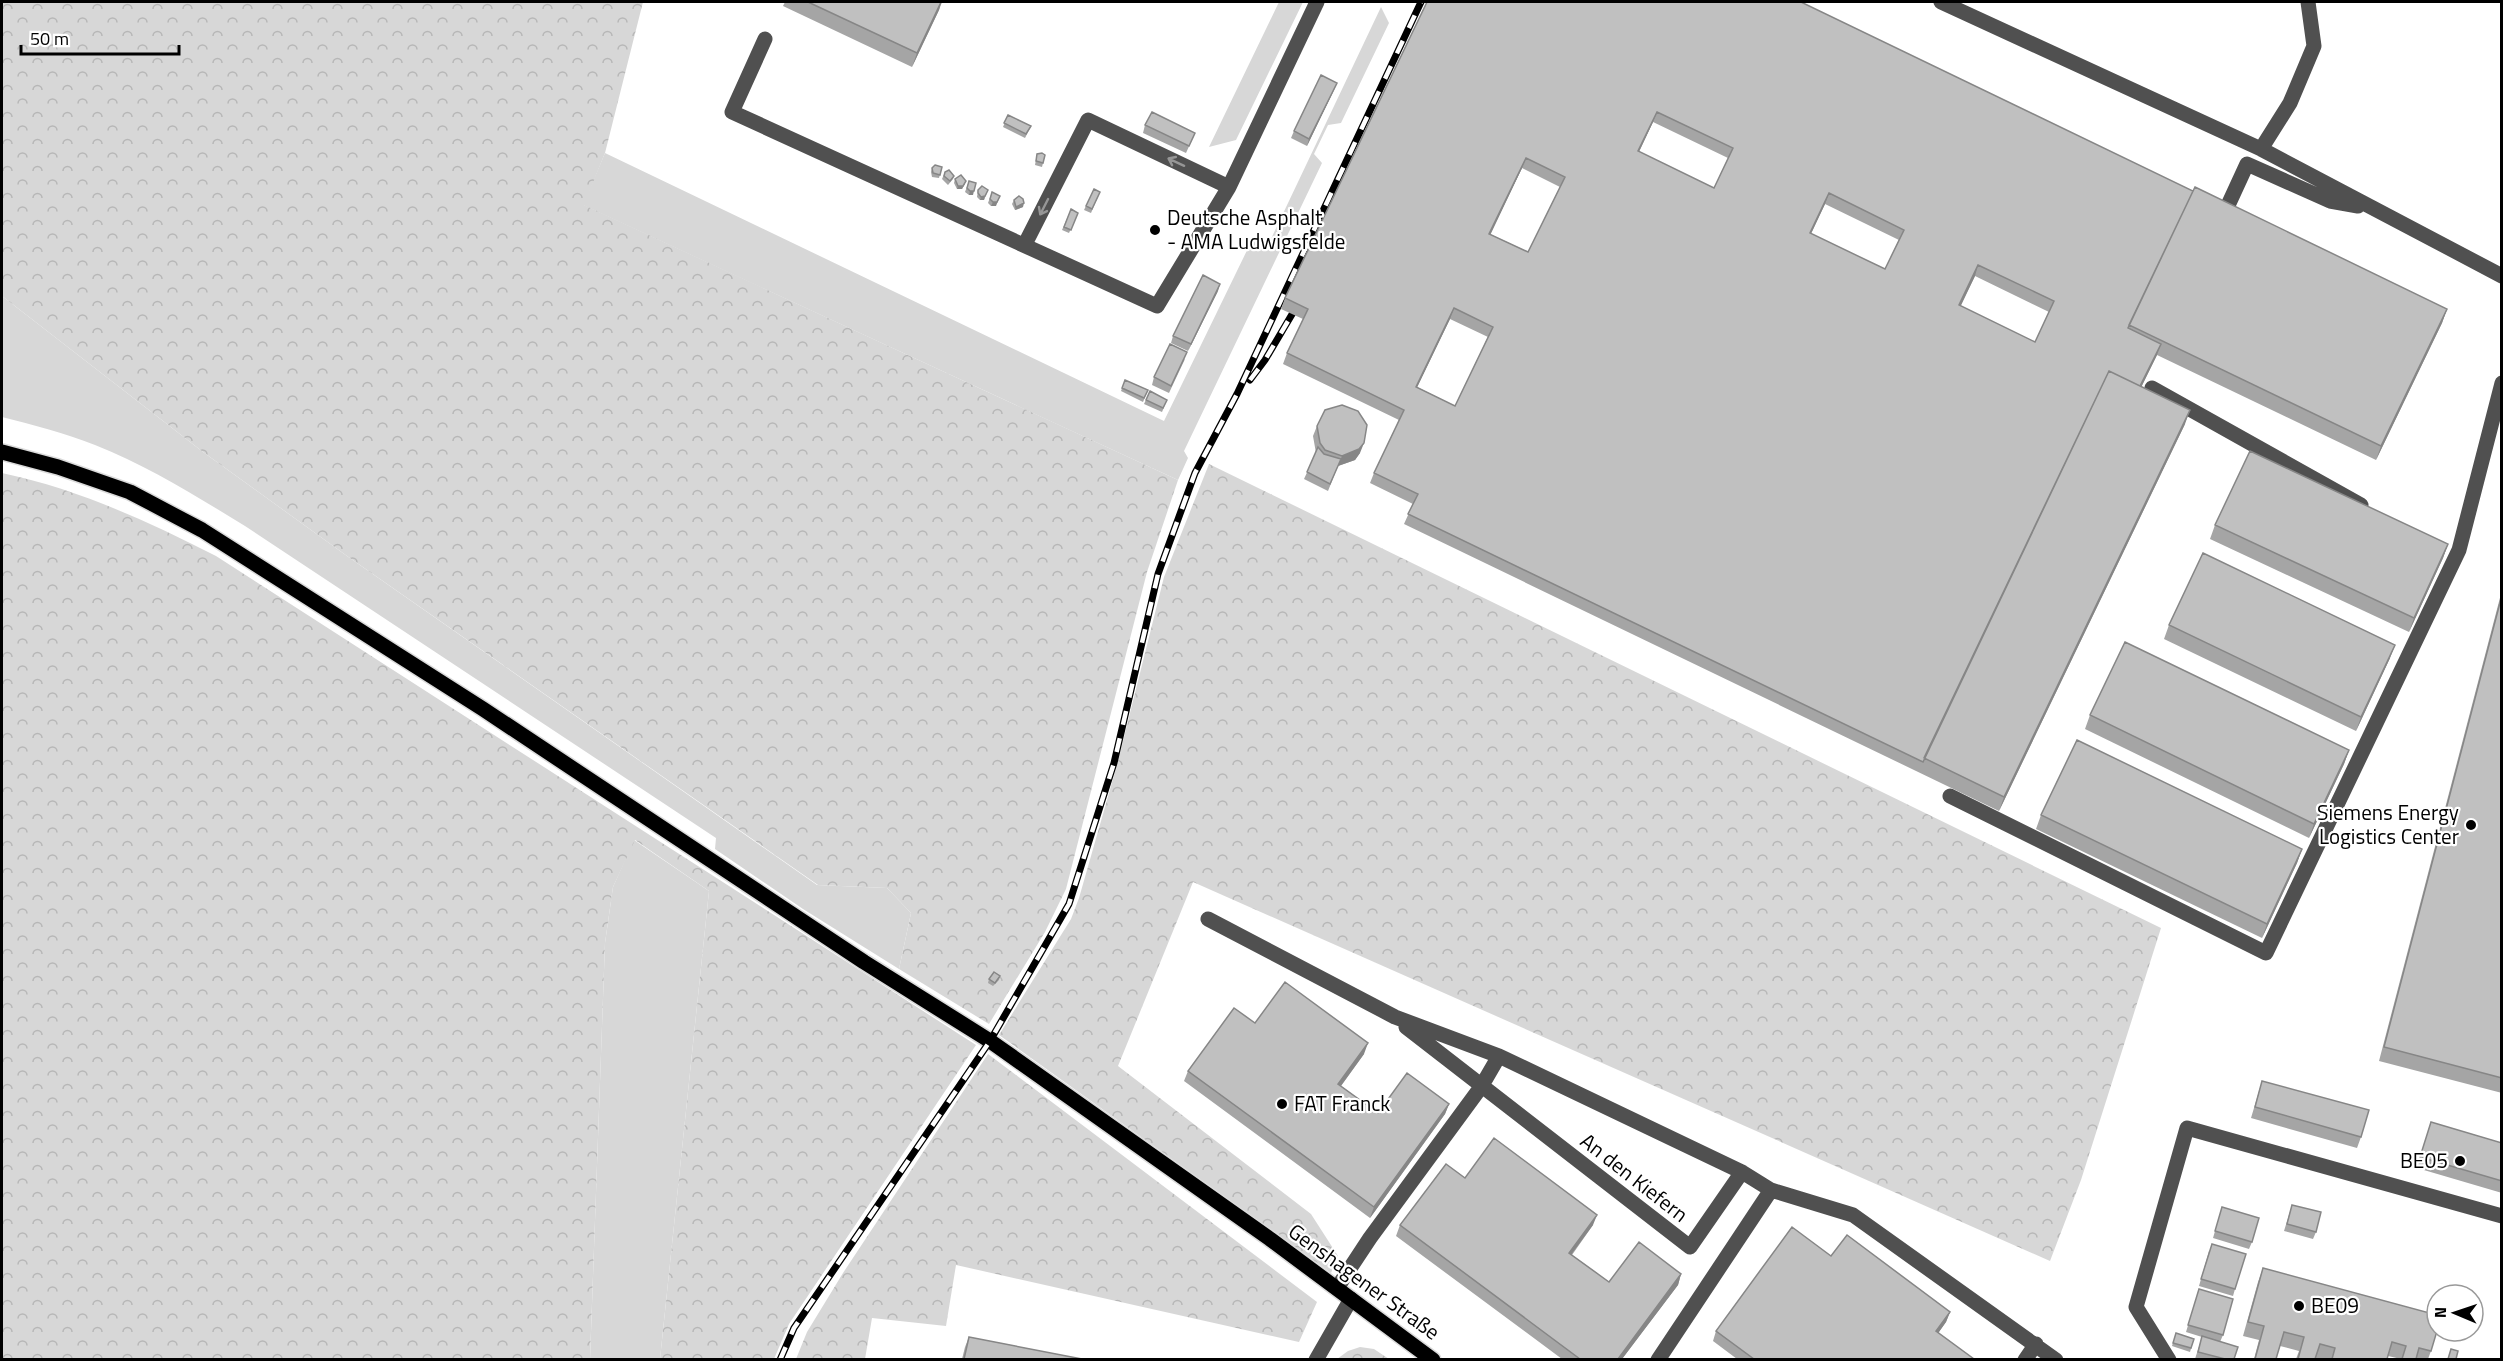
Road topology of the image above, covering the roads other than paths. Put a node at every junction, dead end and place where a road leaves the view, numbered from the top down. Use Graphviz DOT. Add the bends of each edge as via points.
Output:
graph roads {
  1 [pos="1317,2"];
  2 [pos="1941,2"];
  3 [pos="2308,2"];
  4 [pos="765,39"];
  5 [pos="2261,149"];
  6 [pos="1229,187"];
  7 [pos="2373,208"];
  8 [pos="2224,214"];
  9 [pos="1025,244"];
  10 [pos="2502,276"];
  11 [pos="2502,383"];
  12 [pos="2152,388"];
  13 [pos="2,452"];
  14 [pos="2376,513"];
  15 [pos="1950,796"];
  16 [pos="1208,919"];
  17 [pos="1395,1017"];
  18 [pos="1499,1056"];
  19 [pos="1481,1087"];
  20 [pos="1742,1172"];
  21 [pos="1771,1191"];
  22 [pos="2502,1216"];
  23 [pos="1337,1288"];
  24 [pos="1351,1299"];
  25 [pos="2036,1344"];
  26 [pos="1316,1359"];
  27 [pos="1433,1359"];
  28 [pos="1658,1359"];
  29 [pos="2025,1359"];
  30 [pos="2056,1359"];
  31 [pos="2169,1359"];
  1 -- 6 [label="street"];
  2 -- 5 [label="street"];
  3 -- 5 [label="street" via="2314,46 2290,103"];
  4 -- 9 [label="street" via="732,112"];
  5 -- 7 [label="street"];
  6 -- 9 [label="street" via="1157,306"];
  6 -- 9 [label="street, one-way" via="1088,120"];
  7 -- 8 [label="street" via="2330,201 2247,164"];
  7 -- 10 [label="street"];
  11 -- 15 [label="street" via="2454,548 2266,953"];
  12 -- 14 [label="street"];
  13 -- 23 [label="main road, Genshagener Straße" via="130,492 202,530 990,1041"];
  16 -- 17 [label="street, An den Kiefern"];
  17 -- 18 [label="street, An den Kiefern"];
  17 -- 19 [label="street, An den Kiefern"];
  18 -- 19 [label="street"];
  18 -- 20 [label="street, An den Kiefern"];
  19 -- 20 [label="street, An den Kiefern" via="1690,1247"];
  19 -- 23 [label="street"];
  20 -- 21 [label="street, An den Kiefern"];
  21 -- 25 [label="street, An den Kiefern" via="1853,1215"];
  21 -- 28 [label="street"];
  22 -- 31 [label="street" via="2187,1128 2136,1307"];
  23 -- 24 [label="main road, Genshagener Straße"];
  24 -- 26 [label="street"];
  24 -- 27 [label="main road, Genshagener Straße"];
  25 -- 29 [label="street"];
  25 -- 30 [label="street, An den Kiefern"];
}
